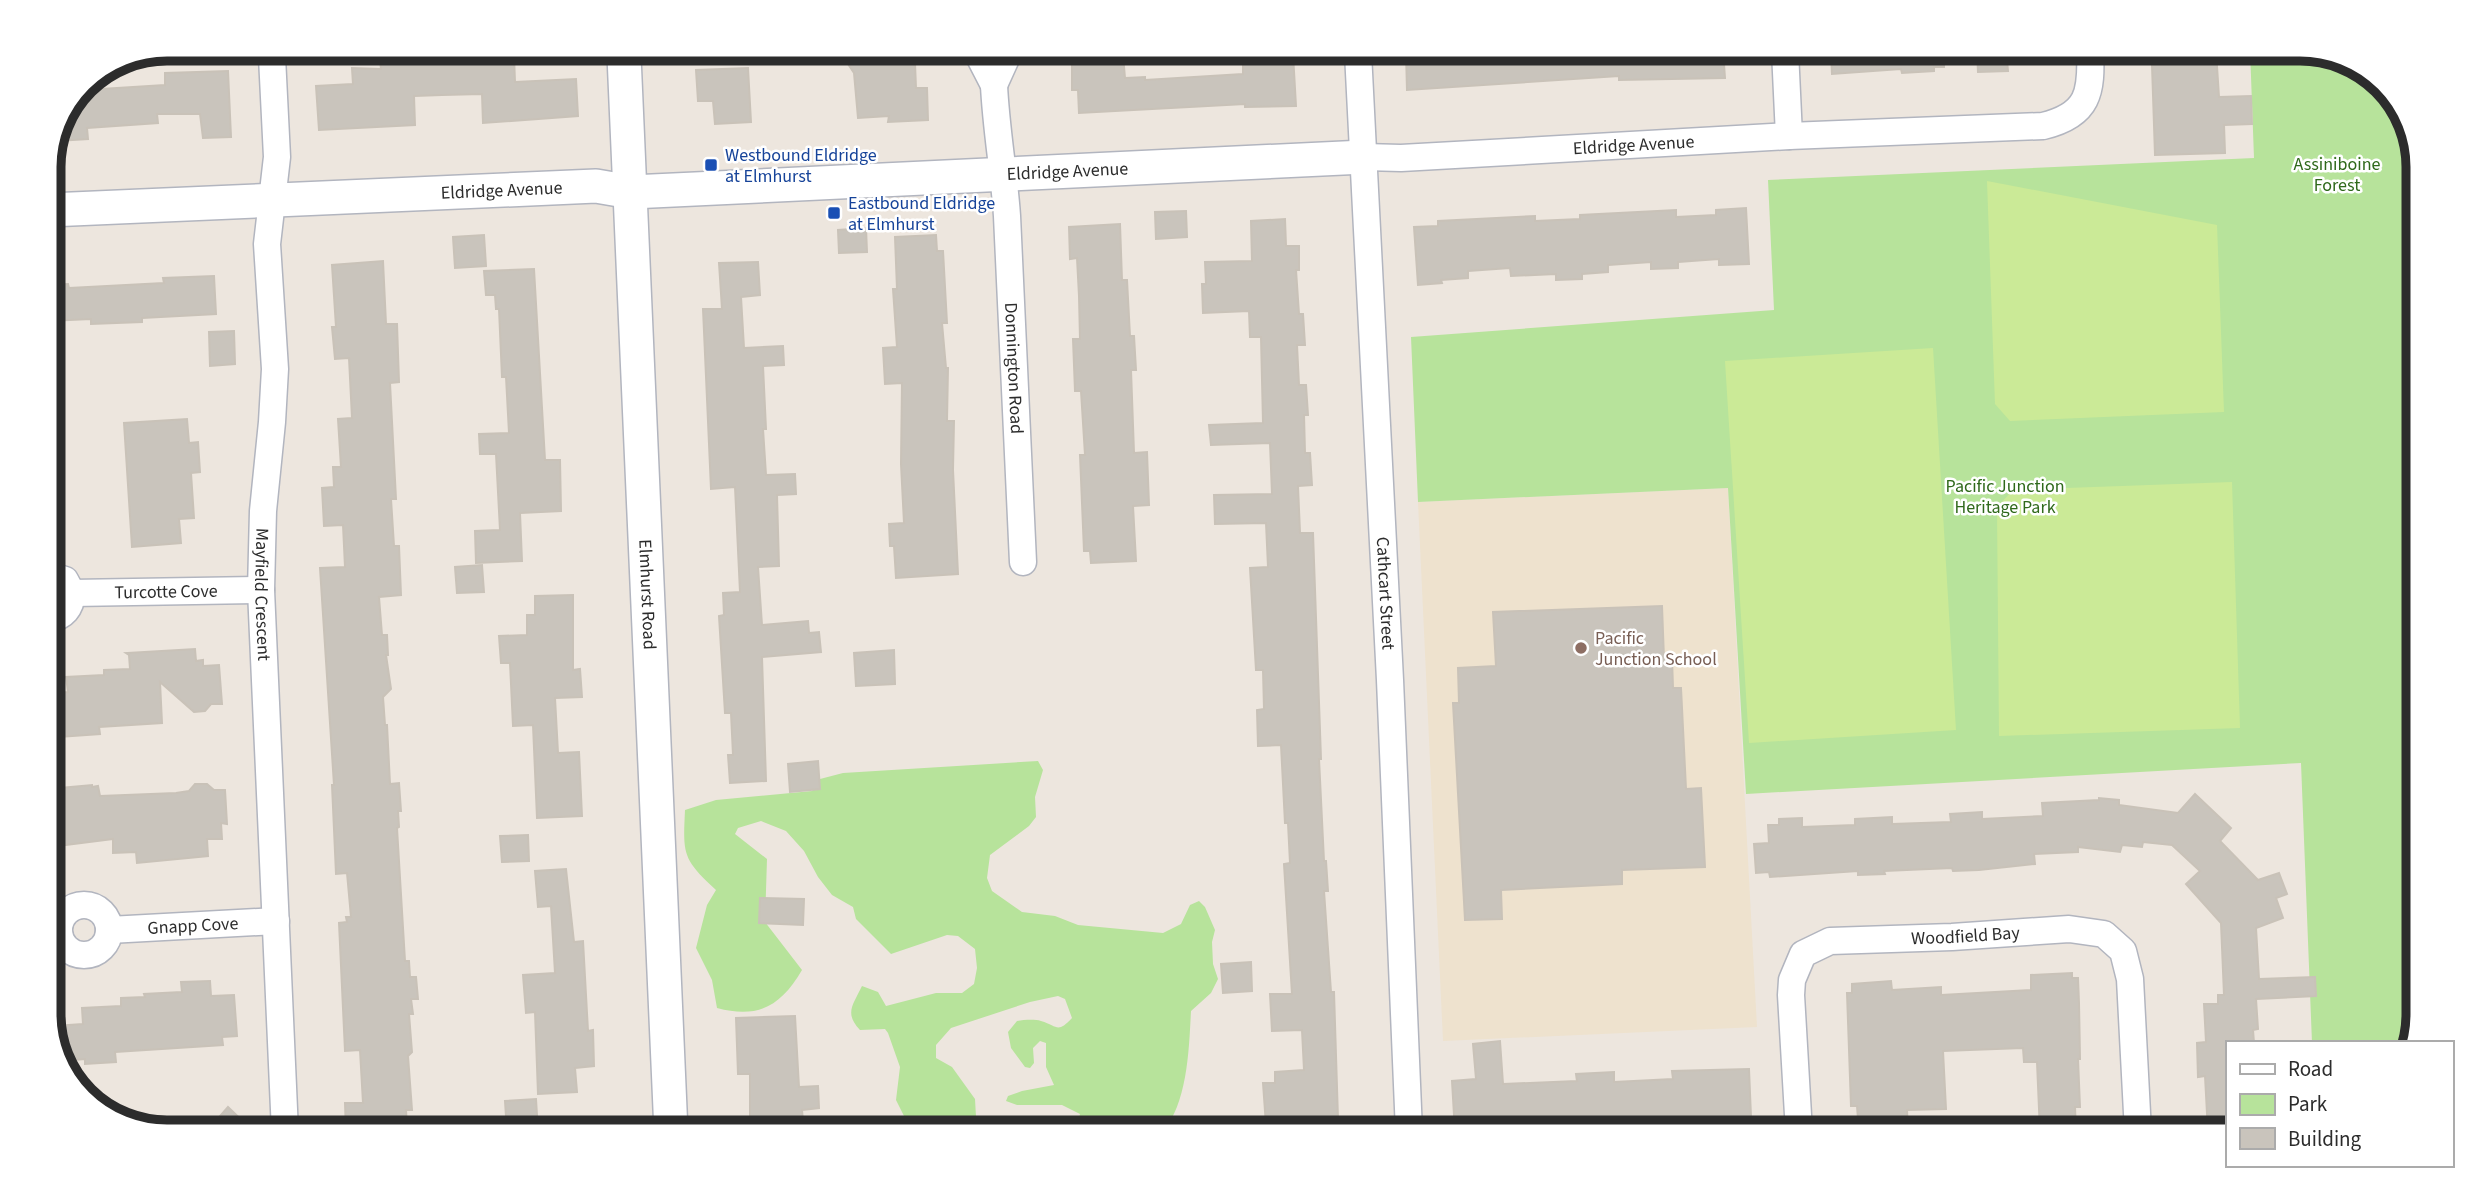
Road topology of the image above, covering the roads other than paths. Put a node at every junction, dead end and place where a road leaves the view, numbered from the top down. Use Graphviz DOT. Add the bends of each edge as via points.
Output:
graph roads {
  1 [pos="272,61"];
  2 [pos="624,61"];
  3 [pos="982,61"];
  4 [pos="1005,61"];
  5 [pos="1358,61"];
  6 [pos="1785,61"];
  7 [pos="2090,61"];
  8 [pos="994,85"];
  9 [pos="1789,136"];
  10 [pos="1364,157"];
  11 [pos="1004,173"];
  12 [pos="631,192"];
  13 [pos="274,200"];
  14 [pos="61,209"];
  15 [pos="1023,562"];
  16 [pos="61,579"];
  17 [pos="261,590"];
  18 [pos="72,593"];
  19 [pos="61,615"];
  20 [pos="276,920"];
  21 [pos="109,929"];
  22 [pos="284,1120"];
  23 [pos="670,1120"];
  24 [pos="1408,1120"];
  25 [pos="1798,1120"];
  26 [pos="2137,1120"];
  1 -- 13 [label="street, Mayfield Crescent" via="277,157"];
  2 -- 12 [label="street, Elmhurst Road"];
  3 -- 8 [label="street"];
  4 -- 8 [label="street"];
  5 -- 10 [label="street, Cathcart Street"];
  6 -- 9 [label="street"];
  7 -- 9 [label="street, Eldridge Avenue" via="2089,93 2064,121 2043,126"];
  8 -- 11 [label="street, Donnington Road"];
  9 -- 10 [label="street, Eldridge Avenue"];
  10 -- 11 [label="street, Eldridge Avenue"];
  10 -- 24 [label="street, Cathcart Street"];
  11 -- 12 [label="street, Eldridge Avenue"];
  11 -- 15 [label="street, Donnington Road"];
  12 -- 13 [label="street, Eldridge Avenue" via="596,186"];
  12 -- 23 [label="street, Elmhurst Road"];
  13 -- 14 [label="street, Eldridge Avenue"];
  13 -- 17 [label="street, Mayfield Crescent" via="267,244 275,369"];
  16 -- 18 [label="street"];
  17 -- 18 [label="street, Turcotte Cove"];
  17 -- 20 [label="street, Mayfield Crescent"];
  18 -- 19 [label="street" via="69,608"];
  20 -- 21 [label="street, Gnapp Cove"];
  20 -- 22 [label="street, Mayfield Crescent"];
  25 -- 26 [label="street, Woodfield Bay" via="1791,995 1792,979 1803,954 1830,941 2068,929 2104,934 2123,951 2130,979"];
}
